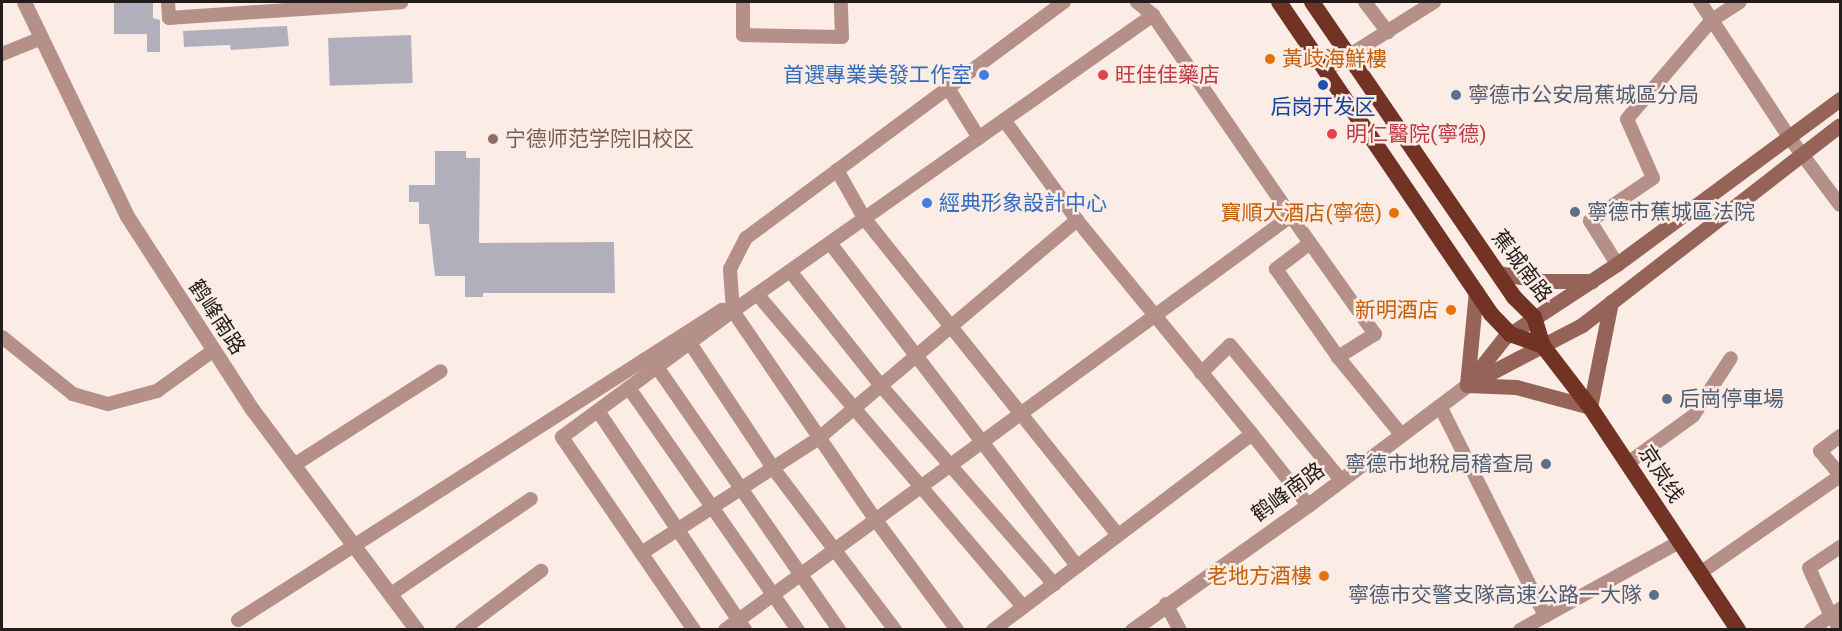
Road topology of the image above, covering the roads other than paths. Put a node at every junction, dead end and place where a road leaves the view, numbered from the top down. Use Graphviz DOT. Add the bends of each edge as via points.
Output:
graph roads {
  1 [pos="24,2"];
  2 [pos="168,2"];
  3 [pos="402,2"];
  4 [pos="743,2"];
  5 [pos="841,2"];
  6 [pos="1064,2"];
  7 [pos="1137,2"];
  8 [pos="1279,2"];
  9 [pos="1312,2"];
  10 [pos="1365,2"];
  11 [pos="1434,2"];
  12 [pos="1700,2"];
  13 [pos="1740,2"];
  14 [pos="293,5"];
  15 [pos="1153,15"];
  16 [pos="1712,20"];
  17 [pos="1388,32"];
  18 [pos="42,38"];
  19 [pos="2,54"];
  20 [pos="1349,56"];
  21 [pos="1326,70"];
  22 [pos="948,88"];
  23 [pos="1840,99"];
  24 [pos="1004,120"];
  25 [pos="1840,124"];
  26 [pos="1789,137"];
  27 [pos="979,138"];
  28 [pos="1802,152"];
  29 [pos="837,171"];
  30 [pos="1840,205"];
  31 [pos="1291,216"];
  32 [pos="864,219"];
  33 [pos="1077,220"];
  34 [pos="830,243"];
  35 [pos="1310,243"];
  36 [pos="1617,264"];
  37 [pos="790,271"];
  38 [pos="1498,273"];
  39 [pos="1592,281"];
  40 [pos="1476,291"];
  41 [pos="757,294"];
  42 [pos="1611,302"];
  43 [pos="733,311"];
  44 [pos="1154,315"];
  45 [pos="1534,317"];
  46 [pos="954,328"];
  47 [pos="1509,334"];
  48 [pos="2,337"];
  49 [pos="690,343"];
  50 [pos="1543,346"];
  51 [pos="214,350"];
  52 [pos="1338,357"];
  53 [pos="918,358"];
  54 [pos="1731,358"];
  55 [pos="657,367"];
  56 [pos="441,371"];
  57 [pos="1201,373"];
  58 [pos="1467,385"];
  59 [pos="882,387"];
  60 [pos="629,388"];
  61 [pos="1440,406"];
  62 [pos="1590,407"];
  63 [pos="856,408"];
  64 [pos="598,411"];
  65 [pos="1020,414"];
  66 [pos="1400,433"];
  67 [pos="1252,434"];
  68 [pos="1840,436"];
  69 [pos="819,438"];
  70 [pos="984,440"];
  71 [pos="1628,463"];
  72 [pos="294,465"];
  73 [pos="949,466"];
  74 [pos="773,468"];
  75 [pos="1840,476"];
  76 [pos="1340,480"];
  77 [pos="918,488"];
  78 [pos="740,489"];
  79 [pos="531,499"];
  80 [pos="1308,505"];
  81 [pos="714,506"];
  82 [pos="875,519"];
  83 [pos="679,529"];
  84 [pos="1118,535"];
  85 [pos="1679,542"];
  86 [pos="353,545"];
  87 [pos="1840,547"];
  88 [pos="837,548"];
  89 [pos="642,552"];
  90 [pos="1077,566"];
  91 [pos="541,571"];
  92 [pos="1700,573"];
  93 [pos="798,576"];
  94 [pos="1053,584"];
  95 [pos="391,594"];
  96 [pos="772,595"];
  97 [pos="1166,604"];
  98 [pos="1023,607"];
  99 [pos="1836,613"];
  100 [pos="1545,616"];
  101 [pos="238,620"];
  102 [pos="741,625"];
  103 [pos="1840,628"];
  104 [pos="417,630"];
  105 [pos="462,630"];
  106 [pos="694,630"];
  107 [pos="724,630"];
  108 [pos="798,630"];
  109 [pos="839,630"];
  110 [pos="896,630"];
  111 [pos="957,630"];
  112 [pos="993,630"];
  113 [pos="1132,630"];
  114 [pos="1180,630"];
  115 [pos="1520,630"];
  116 [pos="1738,630"];
  117 [pos="1811,630"];
  1 -- 18 [label="street, 鹤峰南路"];
  2 -- 14 [label="street" via="169,18"];
  3 -- 14 [label="street"];
  4 -- 5 [label="street" via="743,35 842,37"];
  6 -- 22 [label="street"];
  7 -- 15 [label="street"];
  8 -- 21 [label="highway"];
  9 -- 20 [label="highway, 蕉城南路"];
  10 -- 17 [label="street"];
  11 -- 17 [label="street"];
  12 -- 16 [label="street"];
  13 -- 16 [label="street"];
  15 -- 24 [label="street"];
  15 -- 31 [label="street"];
  16 -- 26 [label="street"];
  16 -- 36 [label="street" via="1627,119 1653,178 1590,221"];
  17 -- 20 [label="street"];
  18 -- 19 [label="street"];
  18 -- 51 [label="street, 鹤峰南路" via="127,216"];
  20 -- 21 [label="street"];
  20 -- 38 [label="highway, 蕉城南路"];
  21 -- 40 [label="highway"];
  22 -- 27 [label="street"];
  22 -- 29 [label="street"];
  23 -- 26 [label="main road"];
  24 -- 27 [label="street"];
  24 -- 33 [label="street"];
  25 -- 28 [label="main road"];
  26 -- 28 [label="street"];
  26 -- 36 [label="main road"];
  27 -- 32 [label="street"];
  28 -- 30 [label="street"];
  28 -- 42 [label="main road"];
  29 -- 32 [label="street"];
  29 -- 43 [label="street" via="746,238 730,269"];
  31 -- 35 [label="street"];
  31 -- 44 [label="street"];
  32 -- 34 [label="street"];
  32 -- 46 [label="street"];
  33 -- 44 [label="street"];
  33 -- 46 [label="street"];
  34 -- 37 [label="street"];
  34 -- 53 [label="street"];
  35 -- 52 [label="street" via="1276,269"];
  35 -- 52 [label="street" via="1375,334"];
  36 -- 39 [label="main road"];
  37 -- 41 [label="street"];
  37 -- 59 [label="street"];
  38 -- 39 [label="main road" via="1542,281"];
  38 -- 45 [label="highway, 蕉城南路"];
  39 -- 45 [label="main road"];
  40 -- 47 [label="highway"];
  40 -- 58 [label="main road"];
  41 -- 43 [label="street"];
  41 -- 63 [label="street"];
  42 -- 50 [label="main road" via="1582,325"];
  42 -- 62 [label="main road"];
  43 -- 49 [label="street"];
  43 -- 69 [label="street"];
  43 -- 86 [label="street" via="722,310"];
  44 -- 57 [label="street"];
  44 -- 65 [label="street"];
  45 -- 47 [label="main road"];
  45 -- 50 [label="highway, 蕉城南路"];
  46 -- 53 [label="street"];
  46 -- 65 [label="street"];
  47 -- 50 [label="highway"];
  47 -- 58 [label="main road"];
  48 -- 51 [label="street" via="73,394 108,404 157,391"];
  49 -- 55 [label="street"];
  49 -- 74 [label="street"];
  50 -- 58 [label="main road"];
  50 -- 62 [label="highway, 京岚线"];
  51 -- 72 [label="street, 鹤峰南路"];
  52 -- 66 [label="street"];
  53 -- 59 [label="street"];
  53 -- 70 [label="street"];
  54 -- 71 [label="street" via="1693,416"];
  55 -- 60 [label="street"];
  55 -- 78 [label="street"];
  56 -- 72 [label="street"];
  57 -- 67 [label="street"];
  57 -- 76 [label="street" via="1230,345"];
  58 -- 61 [label="street, 鹤峰南路"];
  58 -- 62 [label="main road" via="1516,387"];
  59 -- 63 [label="street"];
  59 -- 73 [label="street"];
  60 -- 64 [label="street"];
  60 -- 81 [label="street"];
  61 -- 66 [label="street, 鹤峰南路"];
  61 -- 100 [label="street"];
  62 -- 71 [label="highway, 京岚线"];
  63 -- 69 [label="street"];
  63 -- 77 [label="street"];
  64 -- 83 [label="street"];
  64 -- 89 [label="street" via="562,437"];
  65 -- 70 [label="street"];
  65 -- 84 [label="street"];
  66 -- 76 [label="street, 鹤峰南路"];
  67 -- 80 [label="street"];
  67 -- 84 [label="street"];
  68 -- 75 [label="street" via="1821,451"];
  69 -- 74 [label="street"];
  69 -- 82 [label="street"];
  70 -- 73 [label="street"];
  70 -- 90 [label="street"];
  71 -- 85 [label="highway, 京岚线"];
  72 -- 86 [label="street, 鹤峰南路"];
  73 -- 77 [label="street"];
  73 -- 94 [label="street"];
  74 -- 78 [label="street"];
  74 -- 88 [label="street"];
  75 -- 92 [label="street"];
  76 -- 80 [label="street, 鹤峰南路"];
  77 -- 82 [label="street"];
  77 -- 98 [label="street"];
  78 -- 81 [label="street"];
  78 -- 93 [label="street"];
  79 -- 95 [label="street"];
  80 -- 97 [label="street, 鹤峰南路"];
  81 -- 83 [label="street"];
  81 -- 96 [label="street"];
  82 -- 88 [label="street"];
  82 -- 111 [label="street"];
  83 -- 89 [label="street"];
  83 -- 102 [label="street"];
  84 -- 90 [label="street"];
  85 -- 92 [label="highway, 京岚线"];
  85 -- 100 [label="street"];
  86 -- 95 [label="street, 鹤峰南路"];
  86 -- 101 [label="street"];
  87 -- 99 [label="street" via="1809,568"];
  88 -- 93 [label="street"];
  88 -- 110 [label="street"];
  89 -- 106 [label="street"];
  90 -- 94 [label="street"];
  91 -- 105 [label="street"];
  92 -- 116 [label="highway, 京岚线"];
  93 -- 96 [label="street"];
  93 -- 109 [label="street"];
  94 -- 98 [label="street"];
  95 -- 104 [label="street, 鹤峰南路"];
  96 -- 102 [label="street"];
  96 -- 108 [label="street"];
  97 -- 113 [label="street, 鹤峰南路"];
  97 -- 114 [label="street"];
  98 -- 112 [label="street"];
  99 -- 103 [label="street"];
  99 -- 117 [label="street"];
  100 -- 115 [label="street"];
  102 -- 107 [label="street"];
}
